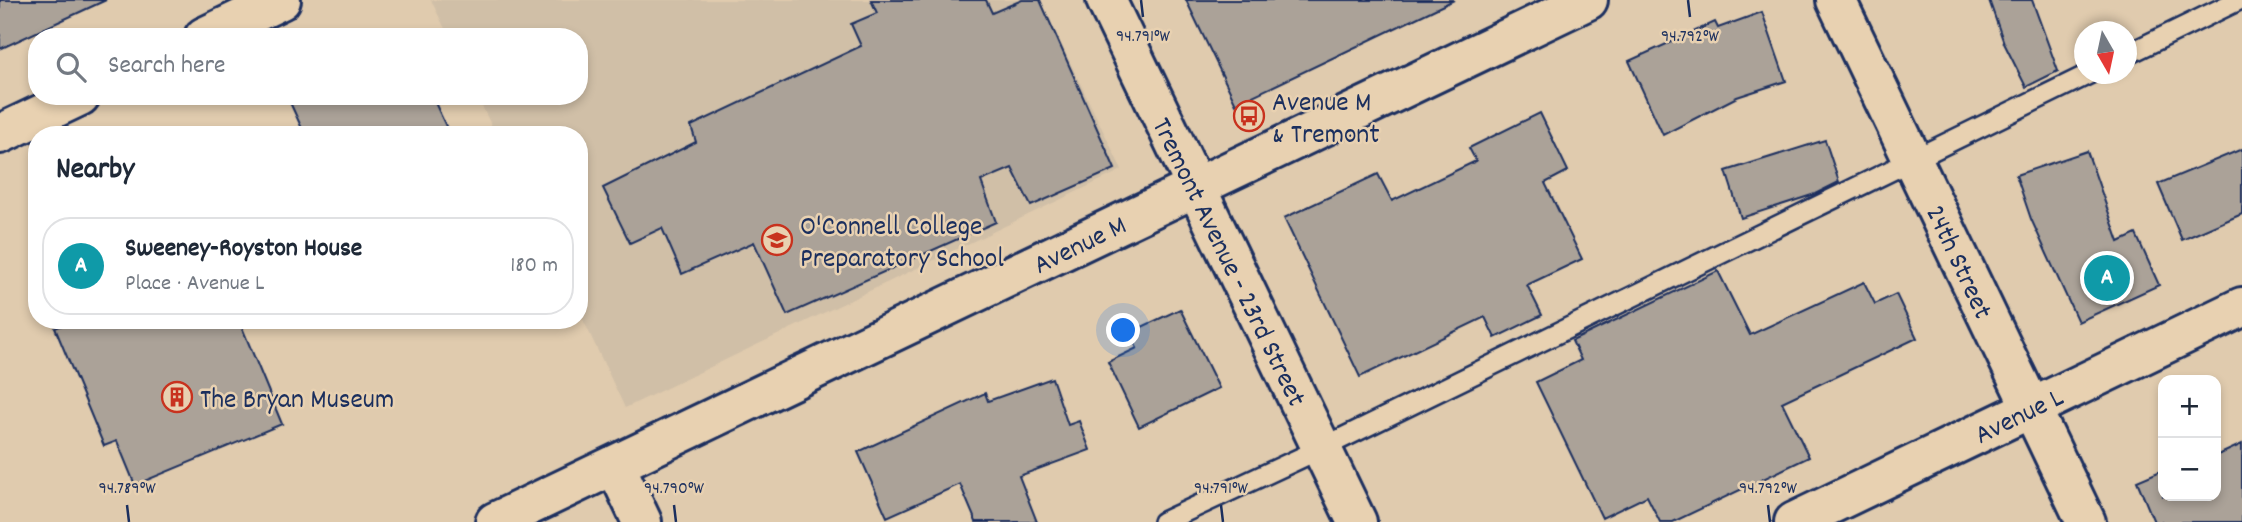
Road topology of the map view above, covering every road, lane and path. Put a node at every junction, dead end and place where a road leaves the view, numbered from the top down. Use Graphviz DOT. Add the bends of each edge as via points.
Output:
graph roads {
  1 [pos="281,0"];
  2 [pos="1106,0"];
  3 [pos="1588,0"];
  4 [pos="1836,0"];
  5 [pos="2239,0"];
  6 [pos="223,28"];
  7 [pos="2137,50"];
  8 [pos="2074,81"];
  9 [pos="61,105"];
  10 [pos="0,134"];
  11 [pos="1913,160"];
  12 [pos="1196,187"];
  13 [pos="2242,307"];
  14 [pos="2031,408"];
  15 [pos="1322,448"];
  16 [pos="615,465"];
  17 [pos="495,522"];
  18 [pos="642,522"];
  19 [pos="1163,522"];
  20 [pos="1357,522"];
  21 [pos="1794,522"];
  22 [pos="2086,522"];
  1 -- 6 [label="street"];
  2 -- 12 [label="street, Tremont Avenue - 23rd Street"];
  3 -- 12 [label="street, Avenue M"];
  4 -- 11 [label="street, 24th Street"];
  5 -- 7 [label="lane"];
  8 -- 11 [label="lane"];
  9 -- 10 [label="street"];
  11 -- 14 [label="street, 24th Street"];
  11 -- 15 [label="lane"];
  12 -- 15 [label="street, Tremont Avenue - 23rd Street"];
  12 -- 16 [label="street, Avenue M"];
  13 -- 14 [label="street, Avenue L"];
  14 -- 21 [label="street, Avenue L"];
  14 -- 22 [label="street, 24th Street"];
  15 -- 19 [label="lane"];
  15 -- 20 [label="street, Tremont Avenue - 23rd Street"];
  16 -- 17 [label="street, Avenue M"];
  16 -- 18 [label="street"];
}
